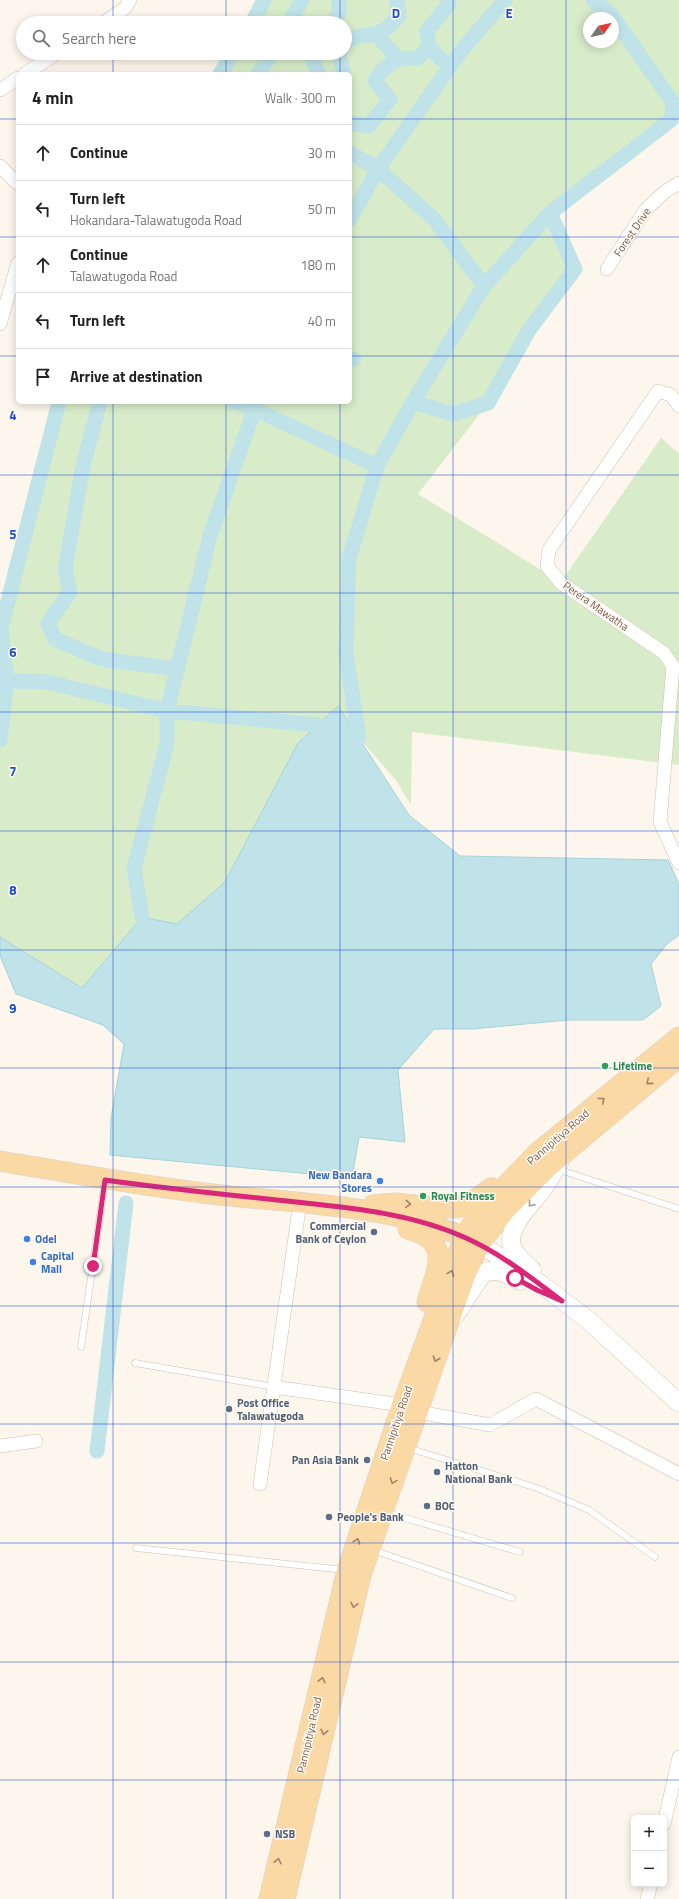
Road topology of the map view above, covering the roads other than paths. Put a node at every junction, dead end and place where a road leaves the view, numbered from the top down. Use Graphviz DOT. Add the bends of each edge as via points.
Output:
graph roads {
  1 [pos="130,0"];
  2 [pos="113,16"];
  3 [pos="46,60"];
  4 [pos="28,72"];
  5 [pos="16,79"];
  6 [pos="0,90"];
  7 [pos="0,166"];
  8 [pos="16,182"];
  9 [pos="679,183"];
  10 [pos="16,270"];
  11 [pos="607,270"];
  12 [pos="0,324"];
  13 [pos="679,406"];
  14 [pos="679,863"];
  15 [pos="679,1037"];
  16 [pos="679,1057"];
  17 [pos="0,1161"];
  18 [pos="527,1163"];
  19 [pos="553,1167"];
  20 [pos="105,1180"];
  21 [pos="300,1202"];
  22 [pos="342,1207"];
  23 [pos="679,1210"];
  24 [pos="472,1240"];
  25 [pos="562,1301"];
  26 [pos="446,1330"];
  27 [pos="81,1347"];
  28 [pos="420,1354"];
  29 [pos="135,1364"];
  30 [pos="274,1387"];
  31 [pos="679,1403"];
  32 [pos="410,1409"];
  33 [pos="36,1441"];
  34 [pos="0,1446"];
  35 [pos="405,1448"];
  36 [pos="679,1474"];
  37 [pos="260,1484"];
  38 [pos="382,1511"];
  39 [pos="136,1548"];
  40 [pos="370,1549"];
  41 [pos="520,1552"];
  42 [pos="655,1557"];
  43 [pos="354,1573"];
  44 [pos="512,1598"];
  45 [pos="679,1757"];
  46 [pos="666,1815"];
  47 [pos="650,1887"];
  48 [pos="269,1899"];
  49 [pos="285,1899"];
  50 [pos="647,1899"];
  1 -- 2 [label="street" via="125,8"];
  3 -- 4 [label="street"];
  5 -- 6 [label="street"];
  7 -- 8 [label="street"];
  9 -- 11 [label="street, Forest Drive" via="646,209"];
  10 -- 12 [label="street"];
  13 -- 14 [label="street, Perera Mawatha" via="671,395 658,391 549,550 547,566 561,583 664,653 673,666 660,822"];
  18 -- 15 [label="main road, Pannipitiya Road, one-way"];
  16 -- 19 [label="main road, Pannipitiya Road, one-way" via="569,1149"];
  17 -- 20 [label="main road"];
  22 -- 18 [label="main road, one-way" via="394,1203 457,1208 472,1202"];
  18 -- 24 [label="main road, Pannipitiya Road" via="478,1214"];
  19 -- 23 [label="lane"];
  19 -- 24 [label="main road, Pannipitiya Road"];
  19 -- 25 [label="main road, one-way" via="516,1222 510,1241 520,1259"];
  20 -- 21 [label="main road"];
  20 -- 27 [label="lane"];
  21 -- 22 [label="main road"];
  21 -- 30 [label="street"];
  22 -- 24 [label="main road" via="400,1217"];
  22 -- 28 [label="main road" via="387,1224 420,1232 431,1239 437,1247 437,1266 421,1323"];
  24 -- 25 [label="main road"];
  24 -- 26 [label="main road, Pannipitiya Road" via="466,1273"];
  28 -- 24 [label="main road, Pannipitiya Road, one-way"];
  25 -- 26 [label="main road" via="496,1271 488,1270 482,1274"];
  25 -- 31 [label="main road" via="615,1343"];
  26 -- 32 [label="main road, Pannipitiya Road, one-way"];
  28 -- 32 [label="main road, Pannipitiya Road"];
  29 -- 30 [label="lane"];
  30 -- 32 [label="street"];
  30 -- 37 [label="street"];
  32 -- 35 [label="main road, Pannipitiya Road"];
  32 -- 36 [label="street" via="490,1425 536,1399"];
  43 -- 32 [label="main road, Pannipitiya Road, one-way"];
  33 -- 34 [label="street"];
  35 -- 38 [label="main road, Pannipitiya Road, one-way"];
  35 -- 42 [label="lane" via="537,1488 589,1510"];
  38 -- 40 [label="main road, Pannipitiya Road"];
  38 -- 41 [label="lane"];
  39 -- 43 [label="lane"];
  40 -- 43 [label="main road, Pannipitiya Road"];
  40 -- 44 [label="lane"];
  48 -- 43 [label="main road, Pannipitiya Road, one-way"];
  43 -- 49 [label="main road, Pannipitiya Road, one-way"];
  45 -- 46 [label="street"];
  47 -- 50 [label="street"];
}
